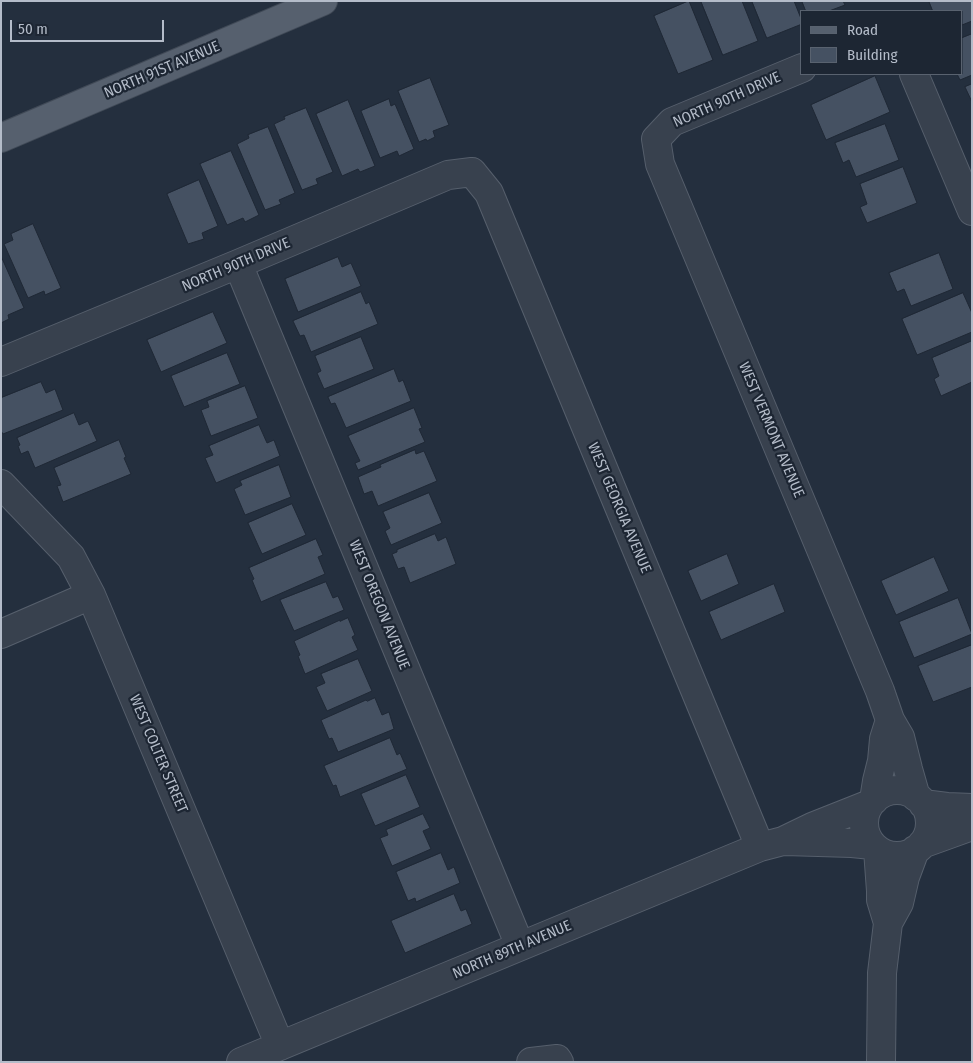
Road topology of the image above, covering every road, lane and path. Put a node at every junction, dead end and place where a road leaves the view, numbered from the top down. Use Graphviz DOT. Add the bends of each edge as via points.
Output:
graph roads {
  1 [pos="323,1"];
  2 [pos="800,69"];
  3 [pos="914,75"];
  4 [pos="1,138"];
  5 [pos="656,139"];
  6 [pos="472,172"];
  7 [pos="972,211"];
  8 [pos="238,264"];
  9 [pos="1,362"];
  10 [pos="1,484"];
  11 [pos="91,595"];
  12 [pos="1,634"];
  13 [pos="890,720"];
  14 [pos="919,800"];
  15 [pos="872,802"];
  16 [pos="972,808"];
  17 [pos="972,826"];
  18 [pos="772,844"];
  19 [pos="875,847"];
  20 [pos="918,847"];
  21 [pos="888,924"];
  22 [pos="520,946"];
  23 [pos="280,1046"];
  24 [pos="242,1062"];
  25 [pos="881,1062"];
  1 -- 4 [label="main road, NORTH 91ST AVENUE"];
  2 -- 5 [label="street, NORTH 90TH DRIVE" via="672,122"];
  3 -- 7 [label="street"];
  5 -- 13 [label="street, WEST VERMONT AVENUE" via="660,164 877,682"];
  6 -- 8 [label="street, NORTH 90TH DRIVE" via="448,175"];
  6 -- 18 [label="street, WEST GEORGIA AVENUE" via="489,193"];
  8 -- 9 [label="street, NORTH 90TH DRIVE"];
  8 -- 22 [label="street, WEST OREGON AVENUE"];
  10 -- 11 [label="street, WEST COLTER STREET" via="71,557"];
  11 -- 12 [label="street"];
  11 -- 23 [label="street, WEST COLTER STREET"];
  13 -- 14 [label="street, WEST VERMONT AVENUE" via="900,737"];
  13 -- 15 [label="street"];
  14 -- 15 [label="street" via="899,790 878,796"];
  14 -- 16 [label="street" via="947,807"];
  14 -- 20 [label="street" via="930,819 926,840"];
  15 -- 18 [label="street, NORTH 89TH AVENUE"];
  15 -- 19 [label="street" via="865,815 864,826"];
  17 -- 20 [label="street"];
  18 -- 19 [label="street, NORTH 89TH AVENUE" via="852,843"];
  18 -- 22 [label="street, NORTH 89TH AVENUE"];
  19 -- 20 [label="street" via="880,852 900,856"];
  19 -- 21 [label="street" via="880,900"];
  20 -- 21 [label="street" via="905,877 899,903"];
  21 -- 25 [label="street" via="882,973"];
  22 -- 23 [label="street, NORTH 89TH AVENUE"];
  23 -- 24 [label="street, NORTH 89TH AVENUE"];
}
